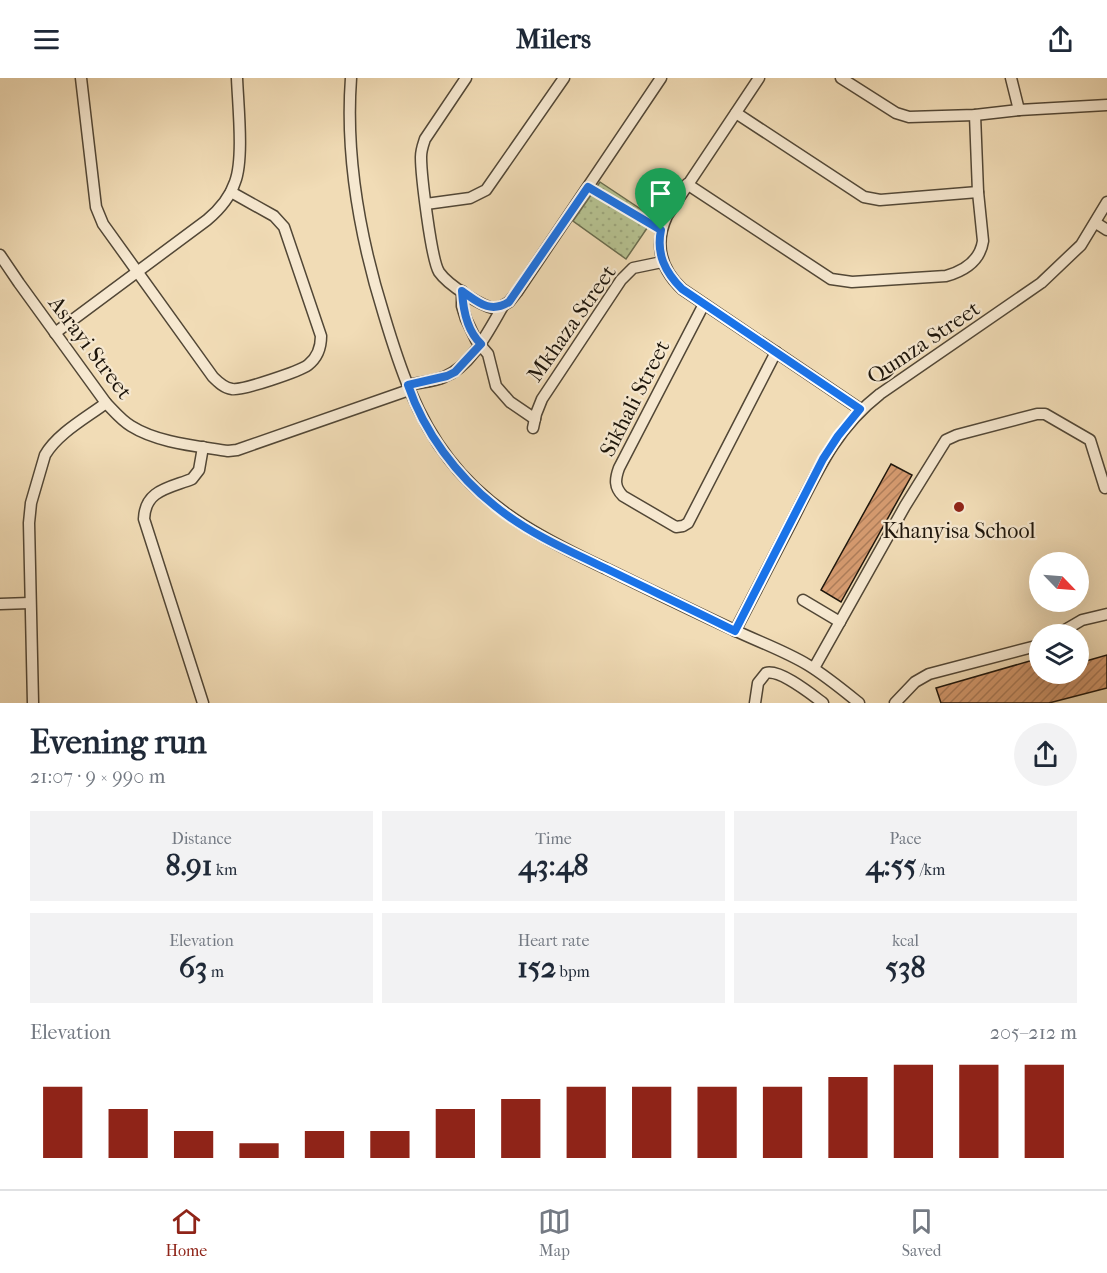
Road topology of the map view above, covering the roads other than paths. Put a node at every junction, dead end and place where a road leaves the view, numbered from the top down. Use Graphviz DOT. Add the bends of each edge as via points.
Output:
graph roads {
  1 [pos="81,78"];
  2 [pos="237,78"];
  3 [pos="351,78"];
  4 [pos="466,78"];
  5 [pos="564,78"];
  6 [pos="661,78"];
  7 [pos="759,78"];
  8 [pos="842,78"];
  9 [pos="1011,78"];
  10 [pos="1107,105"];
  11 [pos="1019,110"];
  12 [pos="736,113"];
  13 [pos="975,115"];
  14 [pos="687,184"];
  15 [pos="231,192"];
  16 [pos="978,192"];
  17 [pos="1107,202"];
  18 [pos="426,204"];
  19 [pos="1096,223"];
  20 [pos="1107,230"];
  21 [pos="0,255"];
  22 [pos="662,262"];
  23 [pos="136,273"];
  24 [pos="462,291"];
  25 [pos="704,304"];
  26 [pos="503,306"];
  27 [pos="55,333"];
  28 [pos="481,344"];
  29 [pos="776,352"];
  30 [pos="408,387"];
  31 [pos="106,403"];
  32 [pos="860,409"];
  33 [pos="203,447"];
  34 [pos="1105,488"];
  35 [pos="802,600"];
  36 [pos="30,603"];
  37 [pos="0,604"];
  38 [pos="1107,614"];
  39 [pos="840,622"];
  40 [pos="1075,624"];
  41 [pos="735,631"];
  42 [pos="1029,648"];
  43 [pos="813,668"];
  44 [pos="33,703"];
  45 [pos="203,703"];
  46 [pos="755,703"];
  47 [pos="823,703"];
  48 [pos="859,703"];
  49 [pos="895,703"];
  1 -- 23 [label="street" via="96,207"];
  2 -- 15 [label="street" via="239,164"];
  3 -- 30 [label="street" via="350,141 358,215 367,261"];
  4 -- 18 [label="street" via="422,147"];
  5 -- 18 [label="street" via="486,190 470,198"];
  6 -- 26 [label="street, Asrayi Street" via="517,292"];
  7 -- 12 [label="street"];
  8 -- 13 [label="street" via="902,116"];
  9 -- 11 [label="street"];
  10 -- 11 [label="street"];
  11 -- 13 [label="street"];
  12 -- 14 [label="street"];
  12 -- 16 [label="street" via="864,197 880,200"];
  13 -- 16 [label="street"];
  14 -- 16 [label="street" via="823,275 840,282 946,276 974,262 983,241"];
  14 -- 22 [label="street" via="661,230"];
  15 -- 23 [label="street" via="207,220"];
  15 -- 23 [label="street" via="274,216 284,227 321,336 318,352 306,366 240,389 224,386 213,377"];
  17 -- 19 [label="street, Qumza Street"];
  18 -- 24 [label="street" via="436,265"];
  19 -- 20 [label="street"];
  19 -- 32 [label="street, Qumza Street" via="1081,245 1041,283"];
  21 -- 27 [label="street, Asrayi Street"];
  22 -- 25 [label="street" via="673,280"];
  22 -- 28 [label="street, Mkhaza Street" via="627,273 542,399 534,423 496,386 488,354"];
  23 -- 27 [label="street"];
  24 -- 26 [label="street" via="490,308"];
  24 -- 28 [label="street" via="466,319"];
  25 -- 29 [label="street"];
  25 -- 29 [label="street, Sikhali Street" via="619,468 616,484 623,496 676,527 688,523"];
  26 -- 28 [label="street, Asrayi Street"];
  27 -- 31 [label="street, Asrayi Street"];
  28 -- 30 [label="street, Asrayi Street" via="455,372"];
  29 -- 32 [label="street"];
  30 -- 33 [label="street, Asrayi Street" via="237,450"];
  30 -- 41 [label="street" via="449,460 495,507 566,549"];
  31 -- 33 [label="street, Asrayi Street" via="122,420 144,433"];
  31 -- 36 [label="street" via="53,444 45,455 30,513"];
  32 -- 41 [label="street, Qumza Street" via="823,459"];
  33 -- 45 [label="street" via="196,476 151,497 144,519"];
  34 -- 39 [label="street" via="1090,440 1045,414 946,440"];
  35 -- 39 [label="street"];
  36 -- 37 [label="street"];
  36 -- 44 [label="street"];
  38 -- 40 [label="street"];
  39 -- 43 [label="street"];
  41 -- 43 [label="street"];
  42 -- 49 [label="street" via="929,674"];
  43 -- 48 [label="street"];
  46 -- 47 [label="street" via="759,683 772,671"];
}
